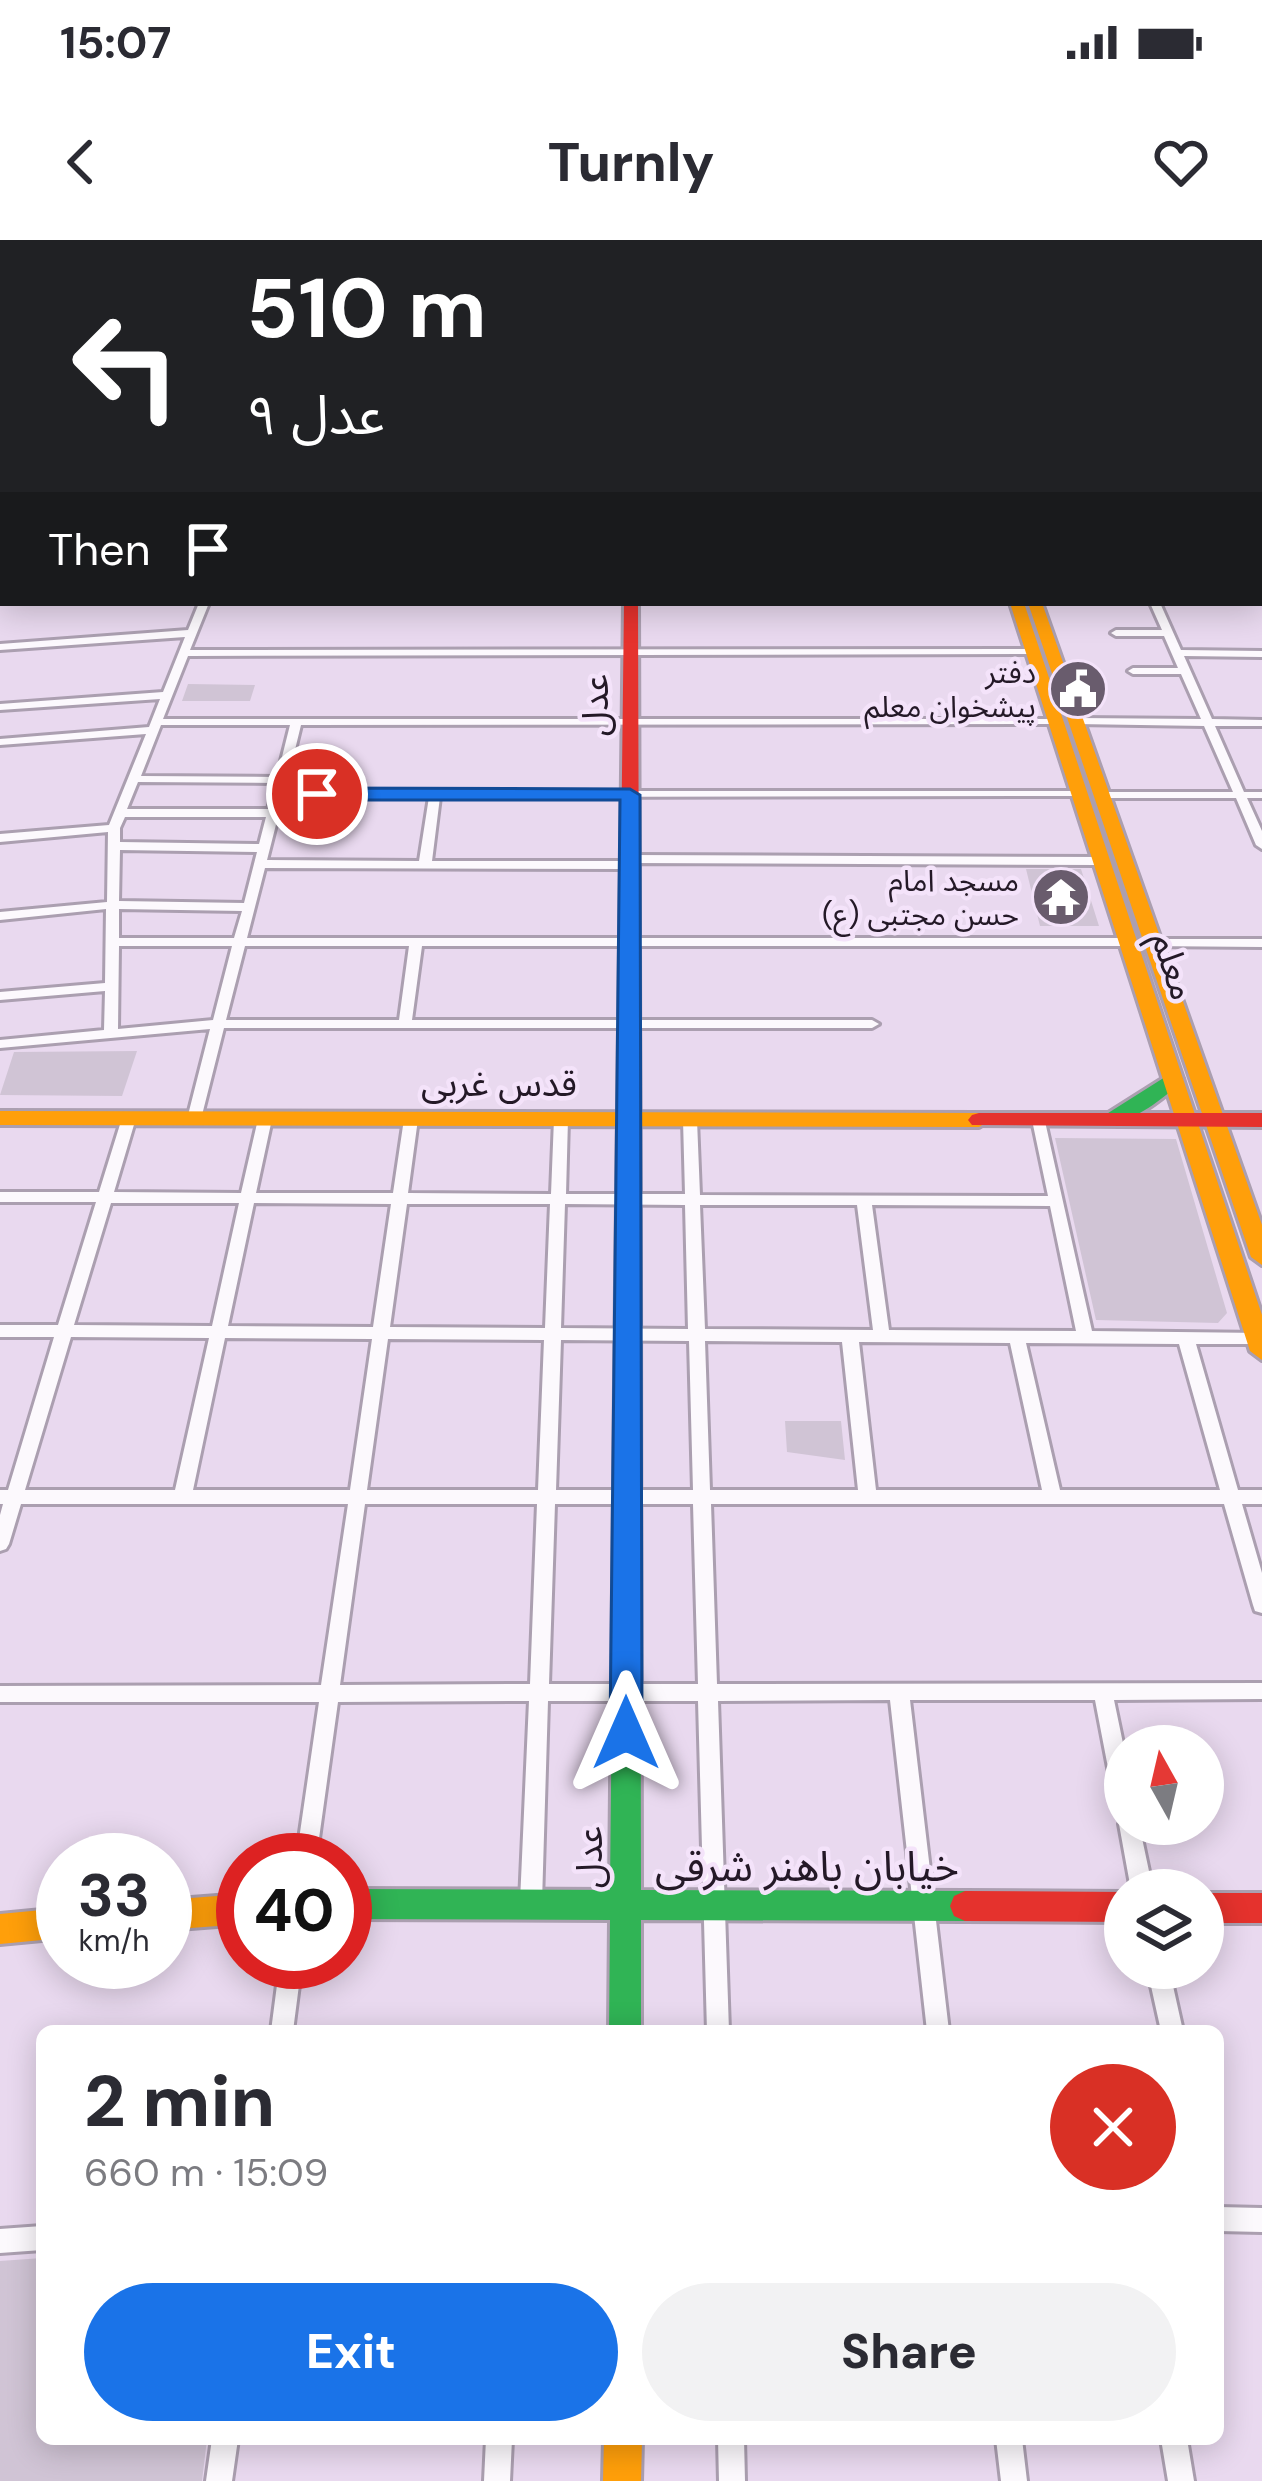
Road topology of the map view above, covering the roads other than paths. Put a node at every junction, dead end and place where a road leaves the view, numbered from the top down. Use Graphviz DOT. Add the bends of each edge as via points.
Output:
graph roads {
  1 [pos="203,606"];
  2 [pos="631,606"];
  3 [pos="1018,606"];
  4 [pos="1036,606"];
  5 [pos="1156,606"];
  6 [pos="192,633"];
  7 [pos="1116,633"];
  8 [pos="1168,633"];
  9 [pos="0,646"];
  10 [pos="631,650"];
  11 [pos="1032,651"];
  12 [pos="184,653"];
  13 [pos="1177,653"];
  14 [pos="1262,654"];
  15 [pos="1132,670"];
  16 [pos="1185,671"];
  17 [pos="167,695"];
  18 [pos="0,706"];
  19 [pos="297,721"];
  20 [pos="630,721"];
  21 [pos="1066,722"];
  22 [pos="1208,723"];
  23 [pos="1262,723"];
  24 [pos="155,726"];
  25 [pos="0,742"];
  26 [pos="134,779"];
  27 [pos="280,787"];
  28 [pos="1090,794"];
  29 [pos="435,795"];
  30 [pos="630,795"];
  31 [pos="1240,795"];
  32 [pos="1262,795"];
  33 [pos="120,813"];
  34 [pos="273,813"];
  35 [pos="114,828"];
  36 [pos="0,838"];
  37 [pos="1262,845"];
  38 [pos="114,846"];
  39 [pos="264,848"];
  40 [pos="1102,861"];
  41 [pos="630,862"];
  42 [pos="260,865"];
  43 [pos="425,865"];
  44 [pos="113,905"];
  45 [pos="248,907"];
  46 [pos="0,916"];
  47 [pos="112,942"];
  48 [pos="1140,942"];
  49 [pos="1262,943"];
  50 [pos="239,944"];
  51 [pos="416,944"];
  52 [pos="629,944"];
  53 [pos="112,986"];
  54 [pos="0,996"];
  55 [pos="218,1024"];
  56 [pos="405,1024"];
  57 [pos="629,1024"];
  58 [pos="872,1024"];
  59 [pos="111,1033"];
  60 [pos="0,1044"];
  61 [pos="1173,1078"];
  62 [pos="0,1118"];
  63 [pos="129,1118"];
  64 [pos="194,1119"];
  65 [pos="265,1119"];
  66 [pos="411,1119"];
  67 [pos="561,1119"];
  68 [pos="628,1119"];
  69 [pos="690,1120"];
  70 [pos="1039,1120"];
  71 [pos="1101,1120"];
  72 [pos="1186,1120"];
  73 [pos="1262,1120"];
  74 [pos="1215,1121"];
  75 [pos="0,1197"];
  76 [pos="105,1197"];
  77 [pos="400,1197"];
  78 [pos="248,1198"];
  79 [pos="558,1198"];
  80 [pos="628,1199"];
  81 [pos="693,1199"];
  82 [pos="864,1201"];
  83 [pos="1056,1201"];
  84 [pos="1261,1250"];
  85 [pos="0,1331"];
  86 [pos="64,1331"];
  87 [pos="218,1332"];
  88 [pos="381,1333"];
  89 [pos="553,1334"];
  90 [pos="628,1335"];
  91 [pos="696,1336"];
  92 [pos="850,1336"];
  93 [pos="882,1336"];
  94 [pos="1017,1337"];
  95 [pos="1084,1337"];
  96 [pos="1186,1337"];
  97 [pos="1260,1344"];
  98 [pos="7,1497"];
  99 [pos="548,1497"];
  100 [pos="627,1497"];
  101 [pos="701,1497"];
  102 [pos="868,1497"];
  103 [pos="1232,1497"];
  104 [pos="1262,1497"];
  105 [pos="182,1498"];
  106 [pos="357,1498"];
  107 [pos="1053,1498"];
  108 [pos="0,1544"];
  109 [pos="1262,1605"];
  110 [pos="706,1690"];
  111 [pos="540,1691"];
  112 [pos="626,1691"];
  113 [pos="899,1691"];
  114 [pos="1103,1691"];
  115 [pos="1262,1691"];
  116 [pos="329,1692"];
  117 [pos="0,1694"];
  118 [pos="1110,1725"];
  119 [pos="309,1833"];
  120 [pos="531,1902"];
  121 [pos="625,1903"];
  122 [pos="372,1904"];
  123 [pos="712,1904"];
  124 [pos="925,1906"];
  125 [pos="1104,1907"];
  126 [pos="1224,1908"];
  127 [pos="1262,1908"];
  128 [pos="36,1925"];
  129 [pos="0,1928"];
  130 [pos="287,1989"];
  131 [pos="1163,1989"];
  132 [pos="283,2025"];
  133 [pos="625,2025"];
  134 [pos="718,2025"];
  135 [pos="937,2025"];
  136 [pos="1171,2025"];
  137 [pos="1224,2219"];
  138 [pos="1262,2220"];
  139 [pos="36,2238"];
  140 [pos="0,2242"];
  141 [pos="224,2445"];
  142 [pos="499,2445"];
  143 [pos="622,2445"];
  144 [pos="731,2445"];
  145 [pos="1010,2445"];
  146 [pos="1175,2445"];
  147 [pos="219,2481"];
  148 [pos="497,2481"];
  149 [pos="622,2481"];
  150 [pos="732,2481"];
  151 [pos="1014,2481"];
  152 [pos="1181,2481"];
  1 -- 6 [label="street"];
  2 -- 10 [label="street, عدل"];
  3 -- 11 [label="street, معلم"];
  4 -- 21 [label="street, معلم"];
  5 -- 8 [label="street"];
  6 -- 9 [label="street"];
  6 -- 12 [label="street"];
  7 -- 8 [label="street"];
  8 -- 13 [label="street"];
  10 -- 11 [label="street"];
  10 -- 12 [label="street"];
  10 -- 20 [label="street, عدل"];
  11 -- 21 [label="street, معلم"];
  12 -- 17 [label="street"];
  13 -- 14 [label="street"];
  13 -- 16 [label="street"];
  15 -- 16 [label="street"];
  16 -- 22 [label="street"];
  17 -- 18 [label="street"];
  17 -- 24 [label="street"];
  19 -- 20 [label="street"];
  19 -- 24 [label="street"];
  19 -- 27 [label="street"];
  20 -- 21 [label="street"];
  20 -- 30 [label="street, عدل"];
  21 -- 22 [label="street"];
  21 -- 28 [label="street, معلم"];
  22 -- 23 [label="street"];
  22 -- 31 [label="street"];
  24 -- 25 [label="street"];
  24 -- 26 [label="street"];
  26 -- 27 [label="street"];
  26 -- 33 [label="street"];
  27 -- 29 [label="street"];
  27 -- 34 [label="street"];
  28 -- 30 [label="street"];
  28 -- 31 [label="street"];
  28 -- 40 [label="street, معلم"];
  28 -- 48 [label="street, معلم"];
  29 -- 30 [label="street"];
  29 -- 43 [label="street"];
  30 -- 41 [label="street, عدل"];
  31 -- 32 [label="street"];
  31 -- 37 [label="street"];
  33 -- 34 [label="street"];
  33 -- 35 [label="street"];
  34 -- 39 [label="street"];
  35 -- 36 [label="street"];
  35 -- 38 [label="street"];
  38 -- 39 [label="street"];
  38 -- 44 [label="street"];
  39 -- 42 [label="street"];
  40 -- 41 [label="street"];
  40 -- 48 [label="street, معلم"];
  41 -- 43 [label="street"];
  41 -- 52 [label="street, عدل"];
  42 -- 43 [label="street"];
  42 -- 45 [label="street"];
  44 -- 45 [label="street"];
  44 -- 46 [label="street"];
  44 -- 47 [label="street"];
  45 -- 50 [label="street"];
  47 -- 50 [label="street"];
  47 -- 53 [label="street"];
  48 -- 49 [label="street"];
  48 -- 52 [label="street"];
  48 -- 61 [label="street, معلم"];
  48 -- 74 [label="street, معلم"];
  50 -- 51 [label="street"];
  50 -- 55 [label="street"];
  51 -- 52 [label="street"];
  51 -- 56 [label="street"];
  52 -- 57 [label="street, عدل"];
  53 -- 54 [label="street"];
  53 -- 59 [label="street"];
  55 -- 56 [label="street"];
  55 -- 59 [label="street"];
  55 -- 64 [label="street"];
  56 -- 57 [label="street"];
  57 -- 58 [label="street"];
  57 -- 68 [label="street, عدل"];
  59 -- 60 [label="street"];
  61 -- 71 [label="street" via="1137,1107"];
  61 -- 72 [label="street, معلم"];
  62 -- 63 [label="street, قدس غربی"];
  63 -- 64 [label="street, قدس غربی"];
  63 -- 76 [label="street"];
  64 -- 65 [label="street, قدس غربی"];
  65 -- 66 [label="street, قدس غربی"];
  65 -- 78 [label="street"];
  66 -- 67 [label="street, قدس غربی"];
  66 -- 77 [label="street"];
  67 -- 68 [label="street, قدس غربی"];
  67 -- 79 [label="street"];
  68 -- 69 [label="street, قدس غربی"];
  68 -- 80 [label="street, عدل"];
  69 -- 70 [label="street, قدس غربی"];
  69 -- 81 [label="street"];
  70 -- 71 [label="street, قدس غربی"];
  70 -- 83 [label="street"];
  71 -- 72 [label="street, قدس غربی"];
  72 -- 74 [label="street, قدس غربی"];
  72 -- 97 [label="street, معلم"];
  73 -- 74 [label="street, قدس غربی"];
  74 -- 84 [label="street, معلم"];
  75 -- 76 [label="street"];
  76 -- 78 [label="street"];
  76 -- 86 [label="street"];
  77 -- 78 [label="street"];
  77 -- 79 [label="street"];
  77 -- 88 [label="street"];
  78 -- 87 [label="street"];
  79 -- 80 [label="street"];
  79 -- 89 [label="street"];
  80 -- 81 [label="street"];
  80 -- 90 [label="street, عدل"];
  81 -- 82 [label="street"];
  81 -- 91 [label="street"];
  82 -- 83 [label="street"];
  82 -- 93 [label="street"];
  83 -- 95 [label="street"];
  85 -- 86 [label="street"];
  86 -- 87 [label="street"];
  86 -- 98 [label="street"];
  87 -- 88 [label="street"];
  87 -- 105 [label="street"];
  88 -- 89 [label="street"];
  88 -- 106 [label="street"];
  89 -- 90 [label="street"];
  89 -- 99 [label="street"];
  90 -- 91 [label="street"];
  90 -- 100 [label="street, عدل"];
  91 -- 92 [label="street"];
  91 -- 101 [label="street"];
  92 -- 93 [label="street"];
  92 -- 102 [label="street"];
  93 -- 94 [label="street"];
  94 -- 95 [label="street"];
  94 -- 107 [label="street"];
  95 -- 96 [label="street"];
  96 -- 97 [label="street"];
  96 -- 103 [label="street"];
  98 -- 105 [label="street"];
  98 -- 108 [label="street"];
  99 -- 100 [label="street"];
  99 -- 106 [label="street"];
  99 -- 111 [label="street"];
  100 -- 101 [label="street"];
  100 -- 112 [label="street, عدل"];
  101 -- 102 [label="street"];
  101 -- 110 [label="street"];
  102 -- 107 [label="street"];
  103 -- 104 [label="street"];
  103 -- 107 [label="street"];
  103 -- 109 [label="street"];
  105 -- 106 [label="street"];
  106 -- 116 [label="street"];
  110 -- 112 [label="street"];
  110 -- 113 [label="street"];
  110 -- 123 [label="street"];
  111 -- 112 [label="street"];
  111 -- 116 [label="street"];
  111 -- 120 [label="street"];
  112 -- 121 [label="street, عدل"];
  113 -- 114 [label="street"];
  113 -- 124 [label="street"];
  114 -- 115 [label="street"];
  114 -- 118 [label="street"];
  116 -- 117 [label="street"];
  116 -- 119 [label="street"];
  120 -- 121 [label="street, خیابان باهنر شرقی"];
  120 -- 122 [label="street, خیابان باهنر شرقی"];
  121 -- 123 [label="street, خیابان باهنر شرقی"];
  121 -- 133 [label="street, عدل"];
  123 -- 124 [label="street, خیابان باهنر شرقی"];
  123 -- 134 [label="street"];
  124 -- 125 [label="street, خیابان باهنر شرقی"];
  124 -- 135 [label="street"];
  126 -- 127 [label="street"];
  128 -- 129 [label="street"];
  130 -- 132 [label="street"];
  131 -- 136 [label="street"];
  137 -- 138 [label="street"];
  139 -- 140 [label="street"];
  141 -- 147 [label="street"];
  142 -- 148 [label="street"];
  143 -- 149 [label="street"];
  144 -- 150 [label="street"];
  145 -- 151 [label="street"];
  146 -- 152 [label="street"];
}
